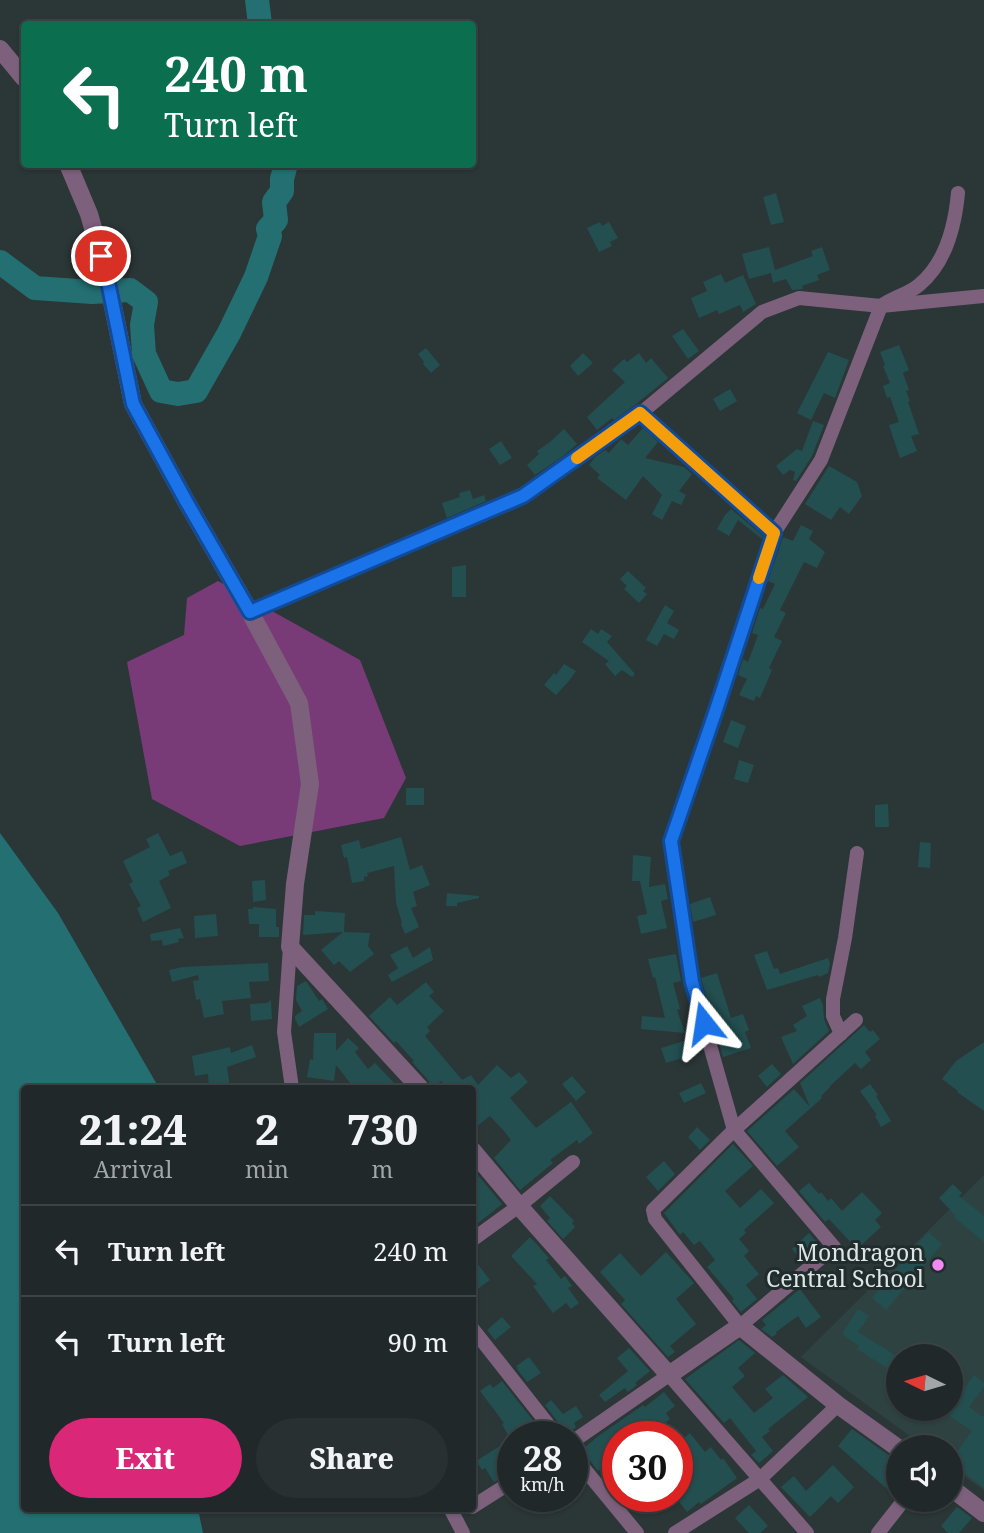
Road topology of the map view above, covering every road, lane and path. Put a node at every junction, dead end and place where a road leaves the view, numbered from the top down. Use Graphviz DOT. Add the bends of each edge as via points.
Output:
graph roads {
  1 [pos="0,49"];
  2 [pos="21,74"];
  3 [pos="70,168"];
  4 [pos="958,193"];
  5 [pos="984,296"];
  6 [pos="881,306"];
  7 [pos="640,413"];
  8 [pos="774,533"];
  9 [pos="250,612"];
  10 [pos="857,853"];
  11 [pos="290,947"];
  12 [pos="856,1020"];
  13 [pos="841,1034"];
  14 [pos="292,1085"];
  15 [pos="417,1085"];
  16 [pos="734,1130"];
  17 [pos="476,1155"];
  18 [pos="573,1161"];
  19 [pos="519,1206"];
  20 [pos="476,1237"];
  21 [pos="740,1325"];
  22 [pos="476,1333"];
  23 [pos="669,1375"];
  24 [pos="838,1405"];
  25 [pos="545,1421"];
  26 [pos="588,1430"];
  27 [pos="886,1439"];
  28 [pos="588,1473"];
  29 [pos="760,1479"];
  30 [pos="497,1491"];
  31 [pos="963,1497"];
  32 [pos="476,1505"];
  33 [pos="895,1512"];
  34 [pos="453,1513"];
  35 [pos="984,1513"];
  36 [pos="463,1533"];
  37 [pos="637,1533"];
  38 [pos="675,1533"];
  39 [pos="807,1533"];
  40 [pos="878,1533"];
  1 -- 2 [label="street"];
  3 -- 9 [label="street" via="107,277 133,404"];
  4 -- 6 [label="street" via="956,218 939,264 918,286"];
  5 -- 6 [label="street"];
  6 -- 7 [label="street" via="799,298 762,312"];
  6 -- 8 [label="street" via="821,460"];
  7 -- 8 [label="street"];
  7 -- 9 [label="street" via="523,496"];
  8 -- 16 [label="street" via="671,841 692,982"];
  9 -- 11 [label="street" via="299,703 310,784"];
  10 -- 13 [label="street" via="833,999 833,1016"];
  11 -- 14 [label="street" via="284,1032"];
  11 -- 15 [label="street"];
  12 -- 13 [label="street"];
  13 -- 16 [label="street"];
  16 -- 21 [label="street" via="653,1210 655,1219"];
  16 -- 21 [label="street" via="834,1247"];
  17 -- 19 [label="street"];
  18 -- 19 [label="street"];
  19 -- 20 [label="street"];
  19 -- 23 [label="street"];
  21 -- 23 [label="street"];
  21 -- 24 [label="street"];
  22 -- 25 [label="street"];
  23 -- 26 [label="street"];
  23 -- 29 [label="street"];
  24 -- 27 [label="street"];
  24 -- 29 [label="street"];
  28 -- 37 [label="street"];
  29 -- 38 [label="street"];
  29 -- 39 [label="street"];
  30 -- 32 [label="street"];
  31 -- 35 [label="street"];
  33 -- 40 [label="street"];
  34 -- 36 [label="street"];
}
